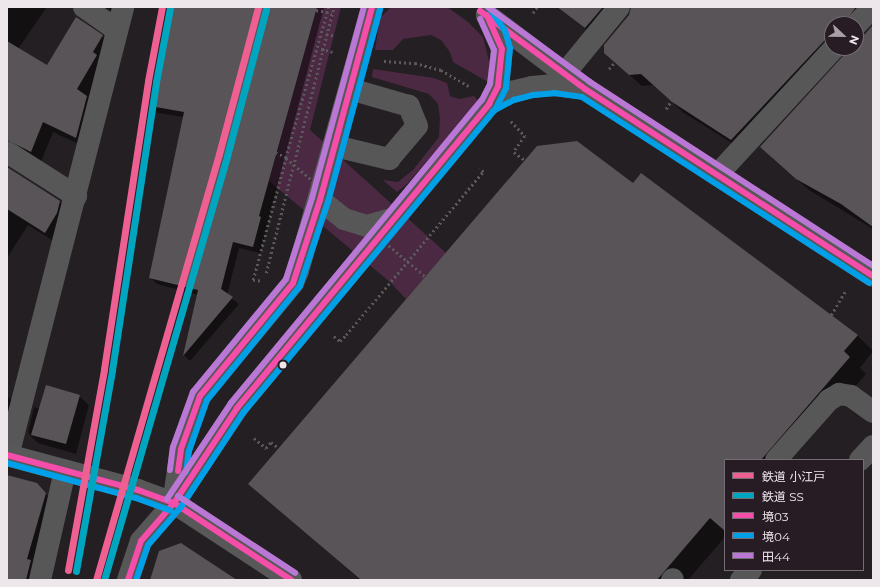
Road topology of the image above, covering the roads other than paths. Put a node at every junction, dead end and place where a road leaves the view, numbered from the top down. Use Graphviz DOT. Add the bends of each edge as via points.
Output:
graph roads {
  1 [pos="84,7"];
  2 [pos="123,7"];
  3 [pos="372,7"];
  4 [pos="619,7"];
  5 [pos="872,7"];
  6 [pos="481,11"];
  7 [pos="864,16"];
  8 [pos="117,30"];
  9 [pos="827,56"];
  10 [pos="565,73"];
  11 [pos="350,89"];
  12 [pos="585,89"];
  13 [pos="489,104"];
  14 [pos="335,146"];
  15 [pos="7,152"];
  16 [pos="717,175"];
  17 [pos="76,196"];
  18 [pos="320,200"];
  19 [pos="392,219"];
  20 [pos="873,276"];
  21 [pos="873,412"];
  22 [pos="873,446"];
  23 [pos="8,456"];
  24 [pos="777,459"];
  25 [pos="861,459"];
  26 [pos="65,471"];
  27 [pos="174,503"];
  28 [pos="750,571"];
  29 [pos="40,580"];
  30 [pos="128,580"];
  31 [pos="291,580"];
  32 [pos="741,580"];
  1 -- 8 [label="street"];
  2 -- 8 [label="street"];
  3 -- 11 [label="street"];
  4 -- 10 [label="street"];
  5 -- 7 [label="street"];
  6 -- 10 [label="street"];
  6 -- 13 [label="street" via="498,35 502,49 498,86"];
  8 -- 17 [label="street"];
  9 -- 16 [label="street"];
  10 -- 12 [label="street"];
  11 -- 14 [label="street"];
  11 -- 14 [label="street" via="409,106 417,126 390,159"];
  12 -- 13 [label="street" via="554,85 532,87 510,92"];
  12 -- 16 [label="street"];
  13 -- 19 [label="street"];
  14 -- 18 [label="street"];
  15 -- 17 [label="street"];
  16 -- 20 [label="street"];
  17 -- 23 [label="street"];
  18 -- 19 [label="street" via="344,219 367,226"];
  18 -- 27 [label="street" via="293,283 210,381 194,408 181,449"];
  19 -- 27 [label="street" via="237,408"];
  21 -- 24 [label="street" via="851,396 839,394 829,400"];
  22 -- 25 [label="street"];
  23 -- 26 [label="main road"];
  26 -- 27 [label="main road" via="138,490"];
  26 -- 29 [label="street"];
  27 -- 30 [label="street" via="141,541"];
  27 -- 31 [label="main road"];
  28 -- 32 [label="street"];
}
